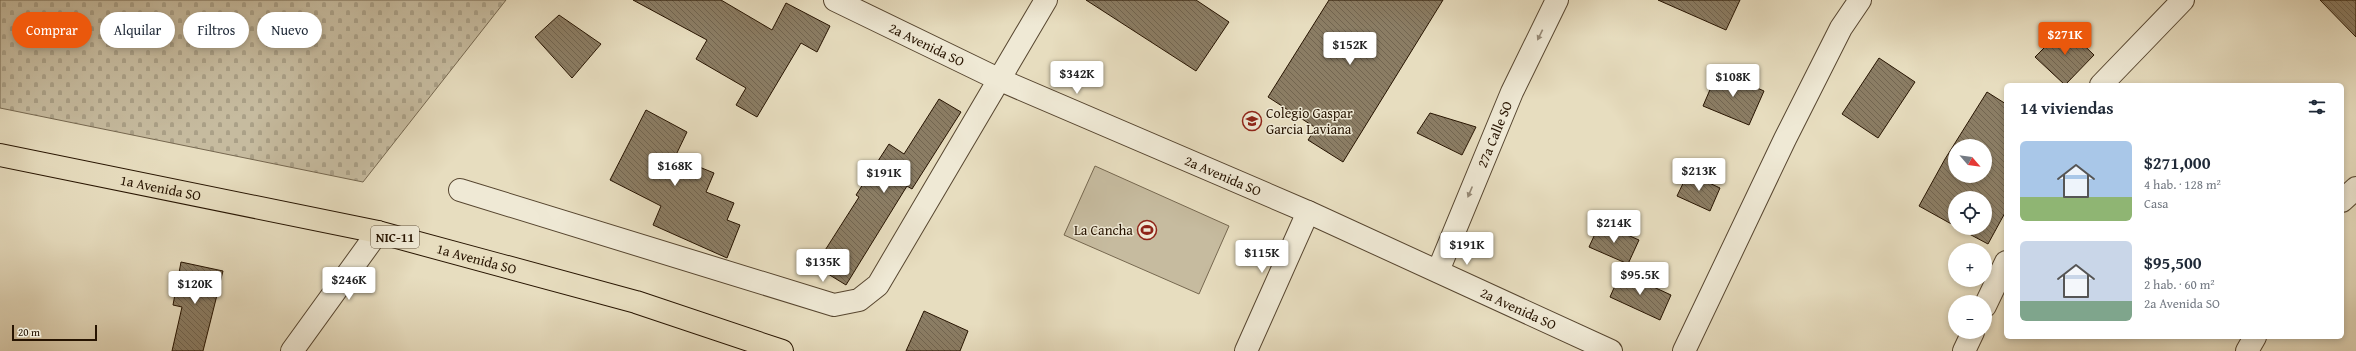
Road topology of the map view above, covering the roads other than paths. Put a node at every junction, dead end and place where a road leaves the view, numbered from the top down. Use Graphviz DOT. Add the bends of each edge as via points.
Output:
graph roads {
  1 [pos="835,0"];
  2 [pos="1046,0"];
  3 [pos="1557,0"];
  4 [pos="1860,0"];
  5 [pos="2183,0"];
  6 [pos="998,79"];
  7 [pos="2103,83"];
  8 [pos="0,155"];
  9 [pos="2356,188"];
  10 [pos="460,190"];
  11 [pos="2344,199"];
  12 [pos="1308,212"];
  13 [pos="378,232"];
  14 [pos="2004,266"];
  15 [pos="1438,271"];
  16 [pos="1990,295"];
  17 [pos="1970,339"];
  18 [pos="2254,339"];
  19 [pos="292,351"];
  20 [pos="782,351"];
  21 [pos="1246,351"];
  22 [pos="1611,351"];
  23 [pos="1684,351"];
  24 [pos="1964,351"];
  25 [pos="2247,351"];
  1 -- 6 [label="street, 2a Avenida SO"];
  2 -- 6 [label="street"];
  3 -- 15 [label="street, 27a Calle SO, one-way" via="1512,92"];
  4 -- 23 [label="street" via="1841,28 1788,132"];
  5 -- 7 [label="street"];
  6 -- 10 [label="street" via="878,285 859,300 834,304"];
  6 -- 12 [label="street, 2a Avenida SO"];
  8 -- 13 [label="highway, 1a Avenida SO / NIC-11"];
  9 -- 11 [label="street"];
  12 -- 15 [label="street, 2a Avenida SO"];
  12 -- 21 [label="street"];
  13 -- 19 [label="street"];
  13 -- 20 [label="highway, 1a Avenida SO / NIC-11" via="636,302"];
  14 -- 16 [label="street"];
  15 -- 22 [label="street, 2a Avenida SO"];
  17 -- 24 [label="street"];
  18 -- 25 [label="street"];
}
